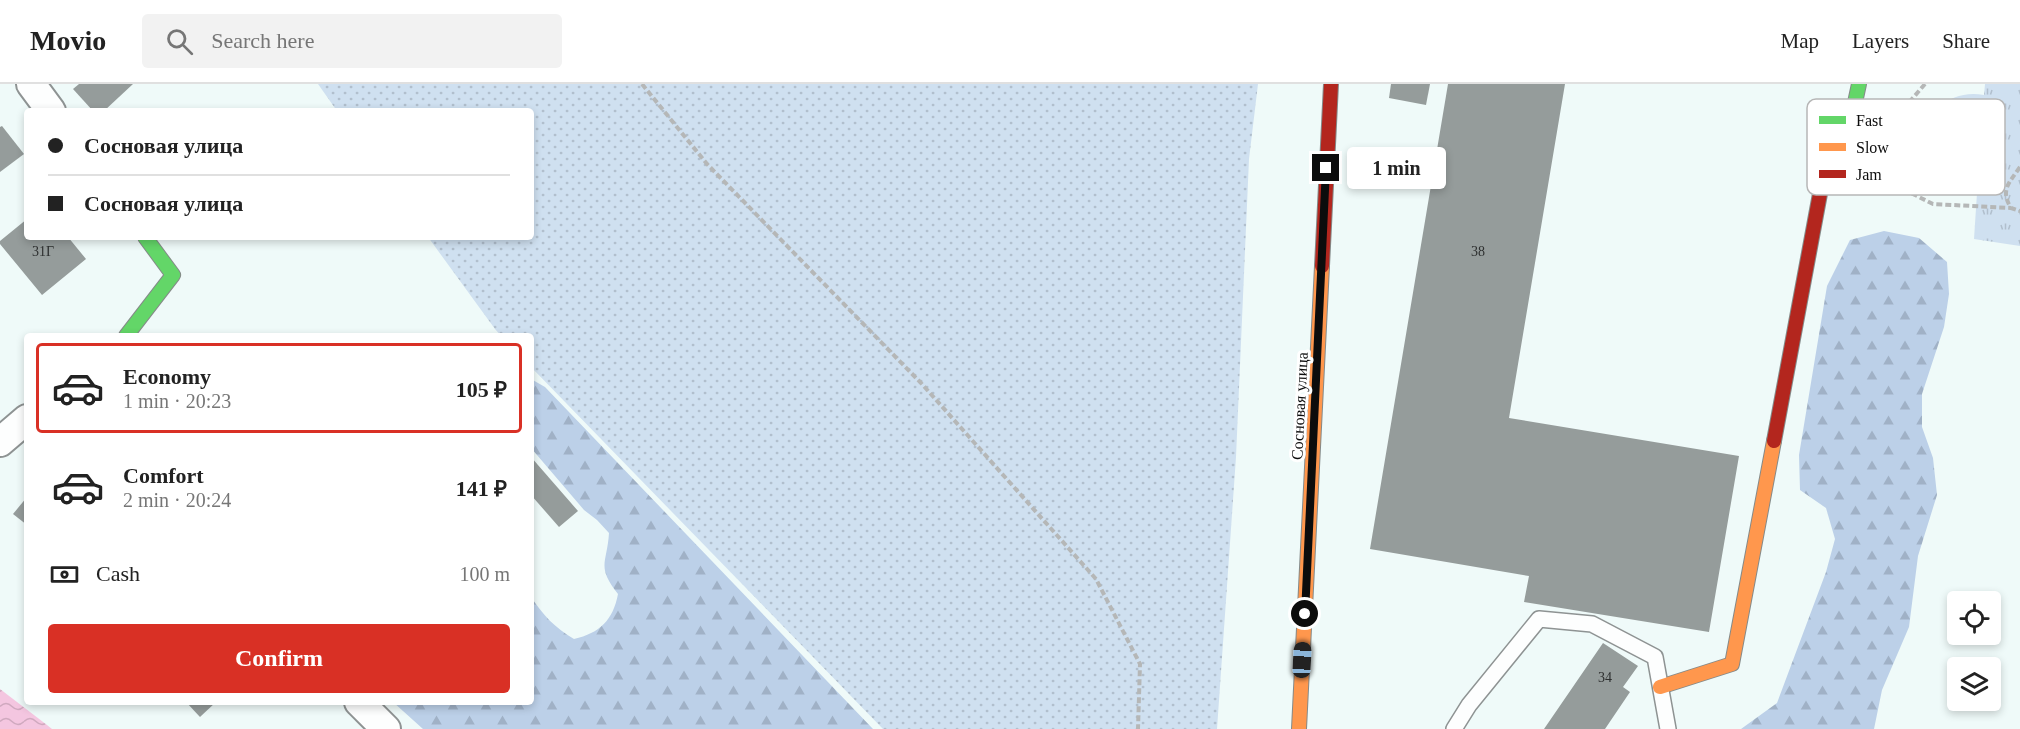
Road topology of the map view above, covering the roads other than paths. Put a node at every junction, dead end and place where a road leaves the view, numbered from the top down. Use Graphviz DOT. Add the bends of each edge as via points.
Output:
graph roads {
  1 [pos="32,84"];
  2 [pos="1331,84"];
  3 [pos="1859,84"];
  4 [pos="1856,99"];
  5 [pos="49,108"];
  6 [pos="1820,195"];
  7 [pos="147,240"];
  8 [pos="128,333"];
  9 [pos="24,422"];
  10 [pos="0,442"];
  11 [pos="1660,687"];
  12 [pos="362,705"];
  13 [pos="386,729"];
  14 [pos="1299,729"];
  15 [pos="1454,729"];
  16 [pos="1668,729"];
  1 -- 5 [label="street"];
  2 -- 14 [label="street, Сосновая улица"];
  3 -- 4 [label="street"];
  6 -- 11 [label="street" via="1732,664"];
  7 -- 8 [label="street" via="173,275"];
  9 -- 10 [label="street"];
  11 -- 15 [label="lane" via="1655,657 1592,624 1539,619"];
  11 -- 16 [label="lane"];
  12 -- 13 [label="street"];
}
